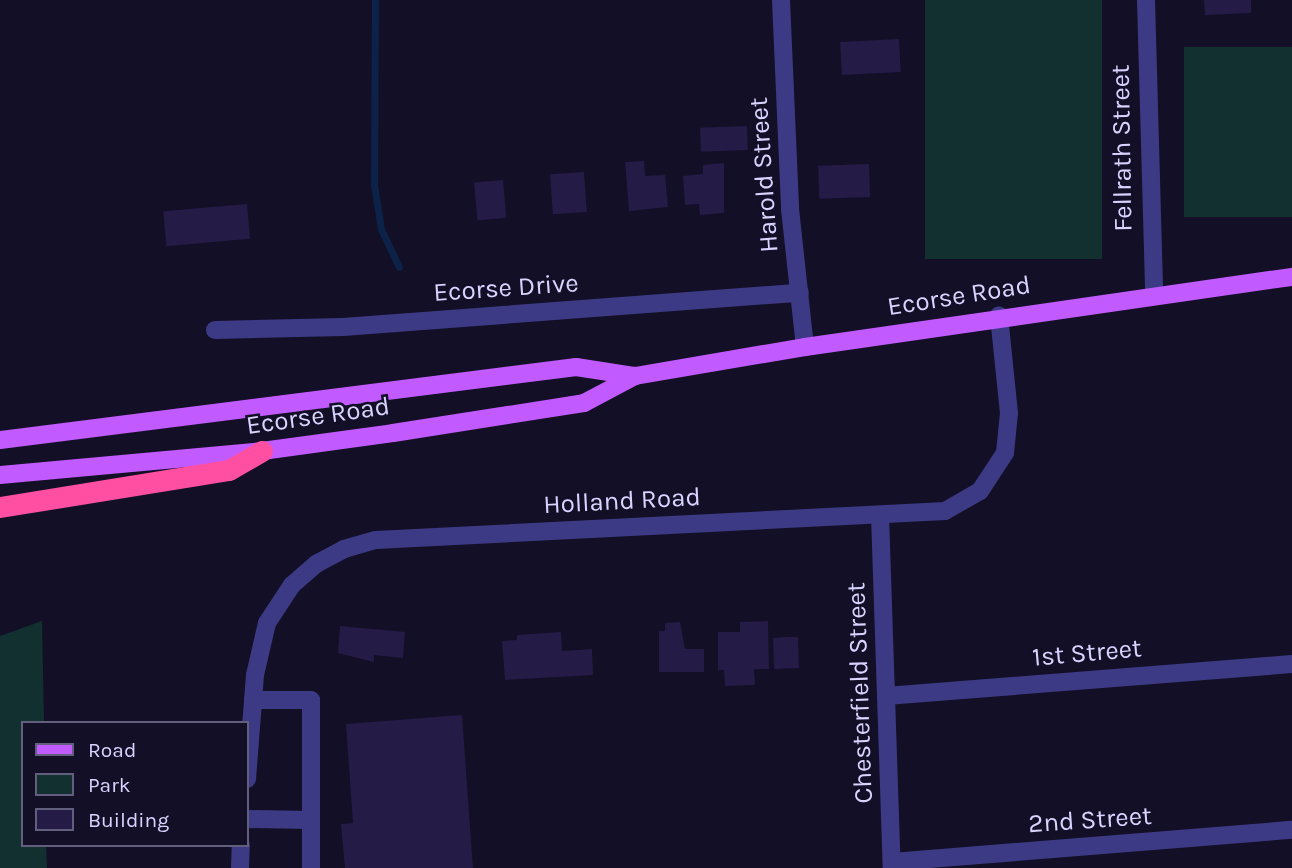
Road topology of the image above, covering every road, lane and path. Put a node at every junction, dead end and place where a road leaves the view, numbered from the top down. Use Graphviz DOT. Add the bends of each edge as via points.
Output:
graph roads {
  1 [pos="781,0"];
  2 [pos="1146,0"];
  3 [pos="1292,277"];
  4 [pos="800,293"];
  5 [pos="1154,295"];
  6 [pos="999,316"];
  7 [pos="215,330"];
  8 [pos="804,347"];
  9 [pos="635,376"];
  10 [pos="0,440"];
  11 [pos="262,451"];
  12 [pos="0,475"];
  13 [pos="0,507"];
  14 [pos="880,515"];
  15 [pos="1292,664"];
  16 [pos="886,696"];
  17 [pos="253,700"];
  18 [pos="248,766"];
  19 [pos="248,819"];
  20 [pos="311,820"];
  21 [pos="1292,830"];
  22 [pos="242,847"];
  23 [pos="892,865"];
  24 [pos="240,868"];
  25 [pos="310,868"];
  1 -- 4 [label="street, Harold Street" via="789,196"];
  2 -- 5 [label="street, Fellrath Street"];
  3 -- 5 [label="main road, Ecorse Road"];
  4 -- 7 [label="street, Ecorse Drive" via="343,327"];
  4 -- 8 [label="street, Harold Street"];
  5 -- 6 [label="main road, Ecorse Road"];
  6 -- 8 [label="main road, Ecorse Road"];
  6 -- 14 [label="street, Holland Road" via="1009,413 1009,438 999,467 980,491 945,511"];
  8 -- 9 [label="main road, Ecorse Road"];
  9 -- 10 [label="main road, Ecorse Road" via="576,367"];
  9 -- 11 [label="main road, Ecorse Road" via="584,403"];
  11 -- 12 [label="main road, Ecorse Road"];
  11 -- 13 [label="highway" via="229,470"];
  14 -- 16 [label="street, Chesterfield Street"];
  14 -- 17 [label="street, Holland Road" via="458,534 376,540 344,549 292,585 273,611"];
  15 -- 16 [label="street, 1st Street"];
  16 -- 23 [label="street, Chesterfield Street"];
  17 -- 18 [label="street, Holland Road"];
  17 -- 20 [label="street" via="311,700"];
  19 -- 20 [label="street"];
  20 -- 25 [label="street"];
  21 -- 23 [label="street, 2nd Street"];
  22 -- 24 [label="street"];
}
